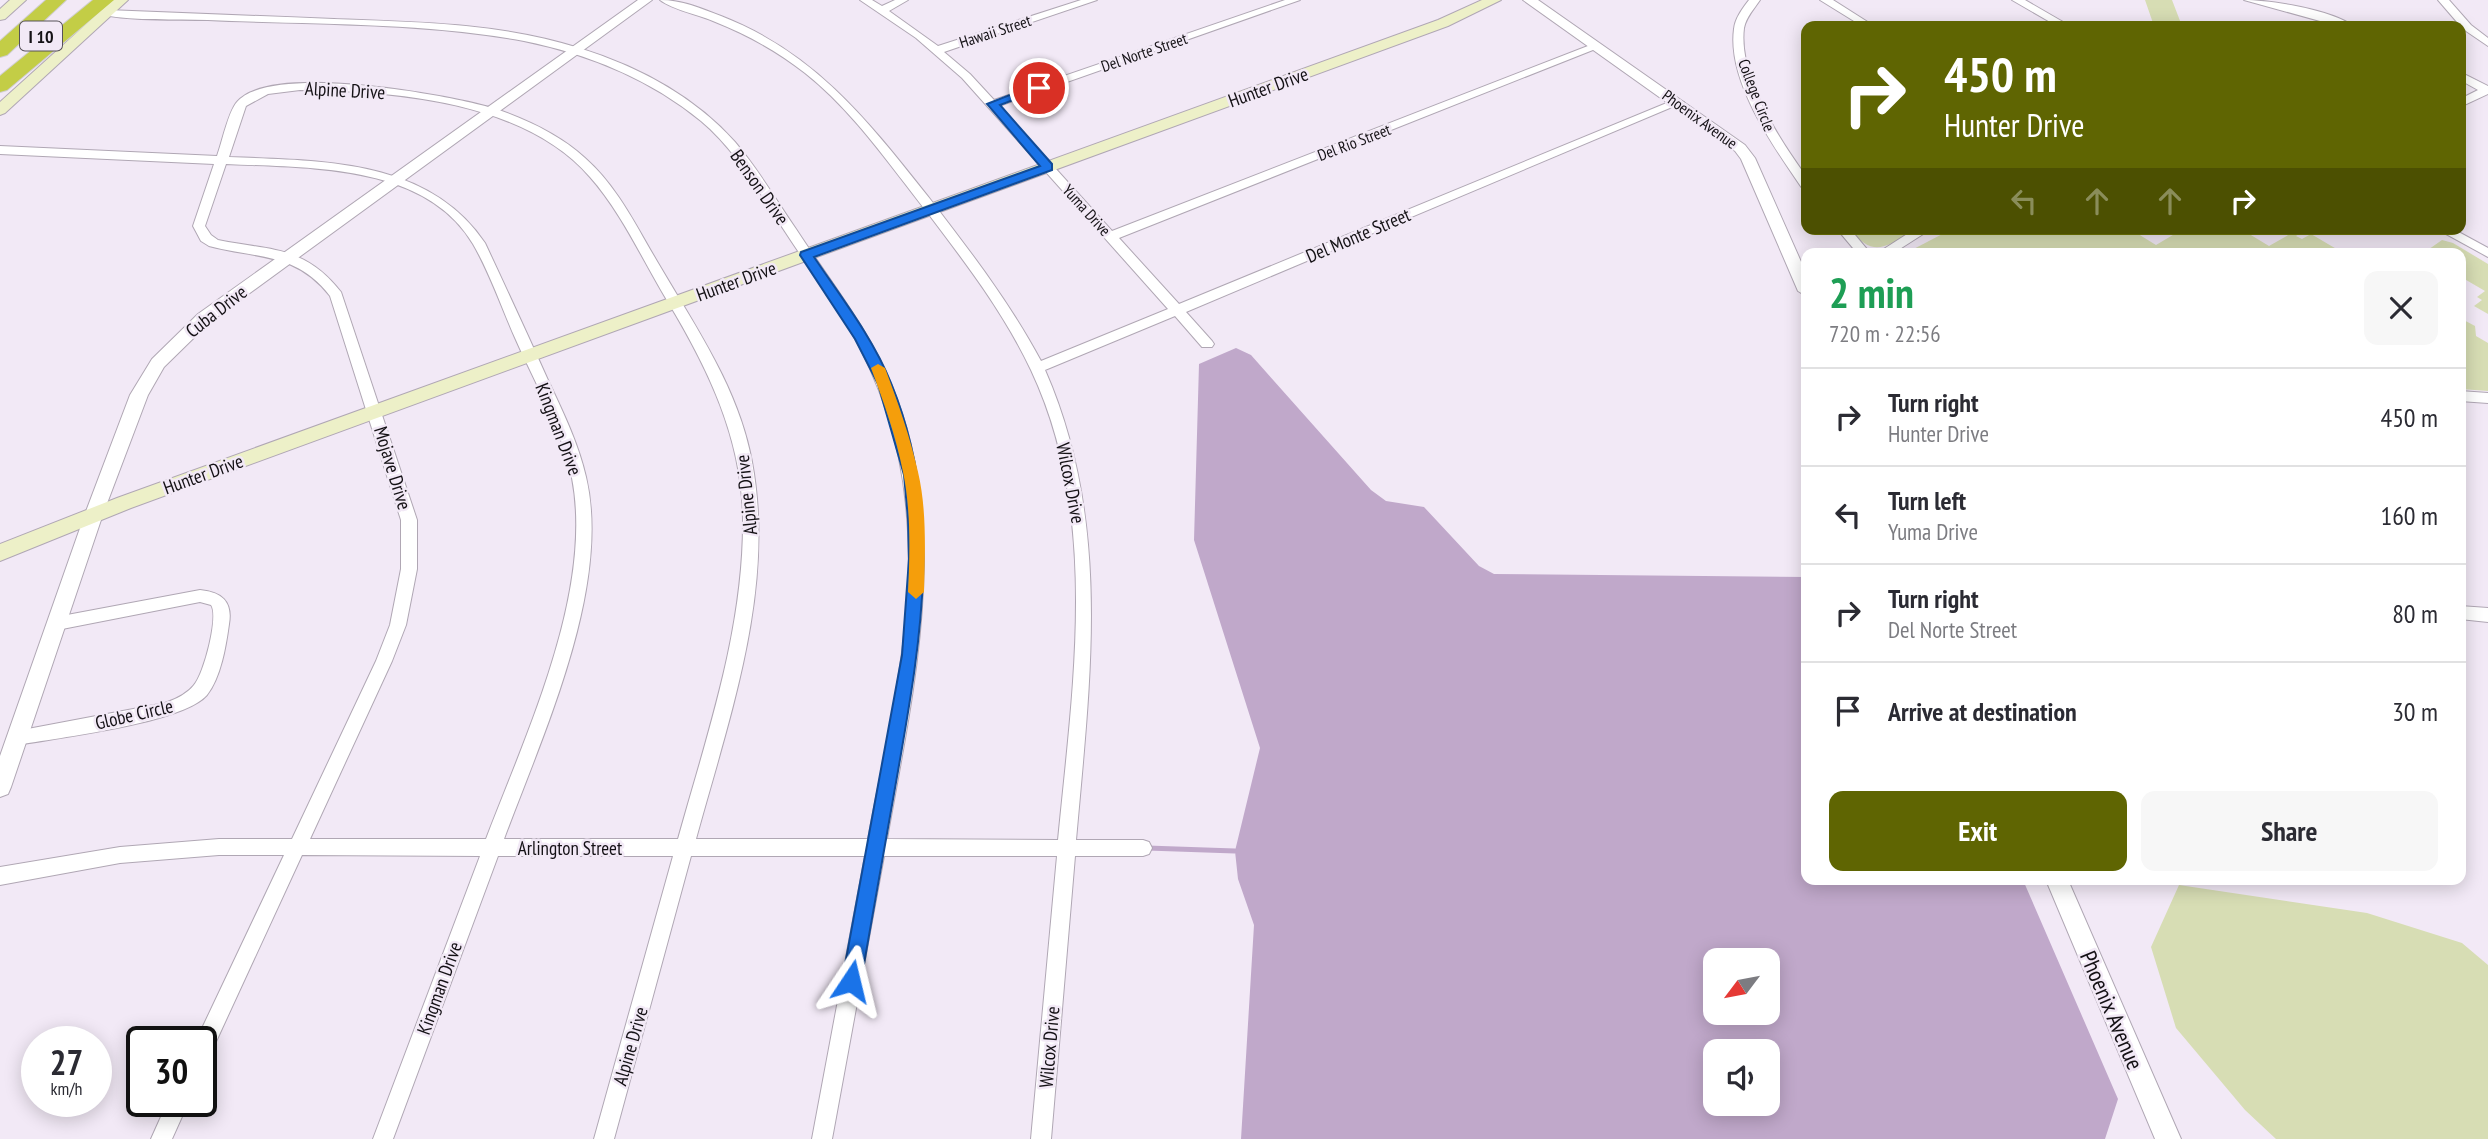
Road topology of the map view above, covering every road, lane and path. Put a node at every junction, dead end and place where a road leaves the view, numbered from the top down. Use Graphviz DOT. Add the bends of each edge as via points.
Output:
graph roads {
  1 [pos="19,0"];
  2 [pos="45,0"];
  3 [pos="57,0"];
  4 [pos="81,0"];
  5 [pos="121,0"];
  6 [pos="646,0"];
  7 [pos="665,0"];
  8 [pos="865,0"];
  9 [pos="903,0"];
  10 [pos="1092,0"];
  11 [pos="1296,0"];
  12 [pos="1494,0"];
  13 [pos="1529,0"];
  14 [pos="1755,0"];
  15 [pos="1825,0"];
  16 [pos="2017,0"];
  17 [pos="2249,0"];
  18 [pos="2443,0"];
  19 [pos="2028,3"];
  20 [pos="106,7"];
  21 [pos="883,10"];
  22 [pos="0,16"];
  23 [pos="1861,21"];
  24 [pos="2057,21"];
  25 [pos="2322,21"];
  26 [pos="2462,21"];
  27 [pos="2466,26"];
  28 [pos="0,40"];
  29 [pos="2488,43"];
  30 [pos="1597,46"];
  31 [pos="938,50"];
  32 [pos="0,51"];
  33 [pos="575,51"];
  34 [pos="0,73"];
  35 [pos="2466,78"];
  36 [pos="0,86"];
  37 [pos="269,89"];
  38 [pos="2487,90"];
  39 [pos="2466,101"];
  40 [pos="1678,102"];
  41 [pos="993,104"];
  42 [pos="0,110"];
  43 [pos="491,113"];
  44 [pos="0,150"];
  45 [pos="222,161"];
  46 [pos="1048,167"];
  47 [pos="1801,179"];
  48 [pos="395,181"];
  49 [pos="931,209"];
  50 [pos="1915,235"];
  51 [pos="2454,235"];
  52 [pos="1111,236"];
  53 [pos="1892,248"];
  54 [pos="2488,253"];
  55 [pos="806,255"];
  56 [pos="288,257"];
  57 [pos="1801,280"];
  58 [pos="675,303"];
  59 [pos="1178,310"];
  60 [pos="1208,344"];
  61 [pos="530,355"];
  62 [pos="1038,368"];
  63 [pos="2466,396"];
  64 [pos="2488,398"];
  65 [pos="376,412"];
  66 [pos="94,514"];
  67 [pos="0,541"];
  68 [pos="0,553"];
  69 [pos="2466,613"];
  70 [pos="2488,615"];
  71 [pos="57,624"];
  72 [pos="17,738"];
  73 [pos="0,786"];
  74 [pos="298,847"];
  75 [pos="491,848"];
  76 [pos="685,848"];
  77 [pos="876,848"];
  78 [pos="1067,848"];
  79 [pos="1143,848"];
  80 [pos="0,876"];
  81 [pos="2059,885"];
  82 [pos="213,1026"];
  83 [pos="171,1117"];
  84 [pos="161,1139"];
  85 [pos="383,1139"];
  86 [pos="604,1139"];
  87 [pos="822,1139"];
  88 [pos="1041,1139"];
  89 [pos="2168,1139"];
  1 -- 22 [label="main road"];
  2 -- 28 [label="highway"];
  3 -- 32 [label="highway, I 10"];
  4 -- 34 [label="highway, I 10"];
  5 -- 20 [label="main road"];
  6 -- 33 [label="street, Cuba Drive"];
  7 -- 49 [label="street, Wilcox Drive" via="747,32 810,71 849,106"];
  8 -- 21 [label="street, Yuma Drive"];
  9 -- 21 [label="street"];
  10 -- 31 [label="street, Hawaii Street"];
  11 -- 41 [label="street, Del Norte Street"];
  12 -- 46 [label="main road, Hunter Drive" via="1443,23"];
  13 -- 30 [label="street, Phoenix Avenue"];
  14 -- 47 [label="street, College Circle" via="1739,28 1746,74 1775,140"];
  15 -- 23 [label="street"];
  16 -- 19 [label="street"];
  17 -- 25 [label="street"];
  18 -- 26 [label="street"];
  19 -- 24 [label="street"];
  20 -- 33 [label="street, Benson Drive" via="451,28"];
  20 -- 36 [label="highway"];
  20 -- 42 [label="main road"];
  21 -- 31 [label="street, Yuma Drive"];
  27 -- 29 [label="street"];
  30 -- 40 [label="street, Phoenix Avenue"];
  30 -- 52 [label="street, Del Rio Street"];
  31 -- 41 [label="street, Yuma Drive"];
  33 -- 43 [label="street, Cuba Drive"];
  33 -- 55 [label="street, Benson Drive" via="657,85 707,121 744,162"];
  35 -- 38 [label="street"];
  37 -- 43 [label="street, Alpine Drive" via="391,92"];
  37 -- 45 [label="street, Mojave Drive" via="242,104"];
  38 -- 39 [label="street"];
  40 -- 57 [label="street, Phoenix Avenue" via="1730,139 1748,158"];
  40 -- 59 [label="street, Del Monte Street"];
  41 -- 46 [label="street, Yuma Drive"];
  43 -- 48 [label="street, Cuba Drive"];
  43 -- 58 [label="street, Alpine Drive" via="536,131 588,166 615,200"];
  44 -- 45 [label="street, Kingman Drive"];
  45 -- 48 [label="street, Kingman Drive" via="326,165"];
  45 -- 56 [label="street, Mojave Drive" via="200,230 214,243"];
  46 -- 49 [label="main road, Hunter Drive"];
  46 -- 52 [label="street, Yuma Drive"];
  48 -- 56 [label="street, Cuba Drive"];
  48 -- 61 [label="street, Kingman Drive" via="433,197 474,233"];
  49 -- 55 [label="main road, Hunter Drive"];
  49 -- 62 [label="street, Wilcox Drive" via="995,291"];
  50 -- 53 [label="street"];
  51 -- 54 [label="street"];
  52 -- 59 [label="street, Yuma Drive"];
  55 -- 58 [label="main road, Hunter Drive"];
  55 -- 77 [label="street, Benson Drive" via="870,351 897,418 912,475 915,609"];
  56 -- 65 [label="street, Mojave Drive" via="320,275 335,295"];
  56 -- 66 [label="street, Cuba Drive" via="204,318 158,363 139,395"];
  58 -- 61 [label="main road, Hunter Drive"];
  58 -- 76 [label="street, Alpine Drive" via="722,391 745,461 751,520 742,629"];
  59 -- 60 [label="street, Yuma Drive"];
  59 -- 62 [label="street, Del Monte Street"];
  61 -- 65 [label="main road, Hunter Drive"];
  61 -- 75 [label="street, Kingman Drive" via="566,435 579,477 585,524 583,554 564,654"];
  62 -- 78 [label="street, Wilcox Drive" via="1064,440 1083,548 1082,674"];
  63 -- 64 [label="street"];
  65 -- 66 [label="main road, Hunter Drive"];
  65 -- 74 [label="street, Mojave Drive" via="409,520 405,593 384,661"];
  66 -- 67 [label="main road, Hunter Drive"];
  66 -- 68 [label="main road, Hunter Drive"];
  66 -- 71 [label="street, Cuba Drive"];
  69 -- 70 [label="street"];
  71 -- 72 [label="street, Cuba Drive"];
  71 -- 72 [label="street, Globe Circle" via="200,596 219,602 223,616 208,677 182,704"];
  72 -- 73 [label="street, Cuba Drive"];
  74 -- 75 [label="street, Arlington Street"];
  74 -- 80 [label="street, Arlington Street" via="168,850 48,865"];
  74 -- 82 [label="street, Mojave Drive"];
  75 -- 76 [label="street, Arlington Street"];
  75 -- 85 [label="street, Kingman Drive"];
  76 -- 77 [label="street, Arlington Street"];
  76 -- 86 [label="street, Alpine Drive"];
  77 -- 78 [label="street, Arlington Street"];
  77 -- 87 [label="street, Benson Drive"];
  78 -- 79 [label="street, Arlington Street"];
  78 -- 88 [label="street, Wilcox Drive"];
  81 -- 89 [label="street, Phoenix Avenue"];
  83 -- 84 [label="street"];
}
